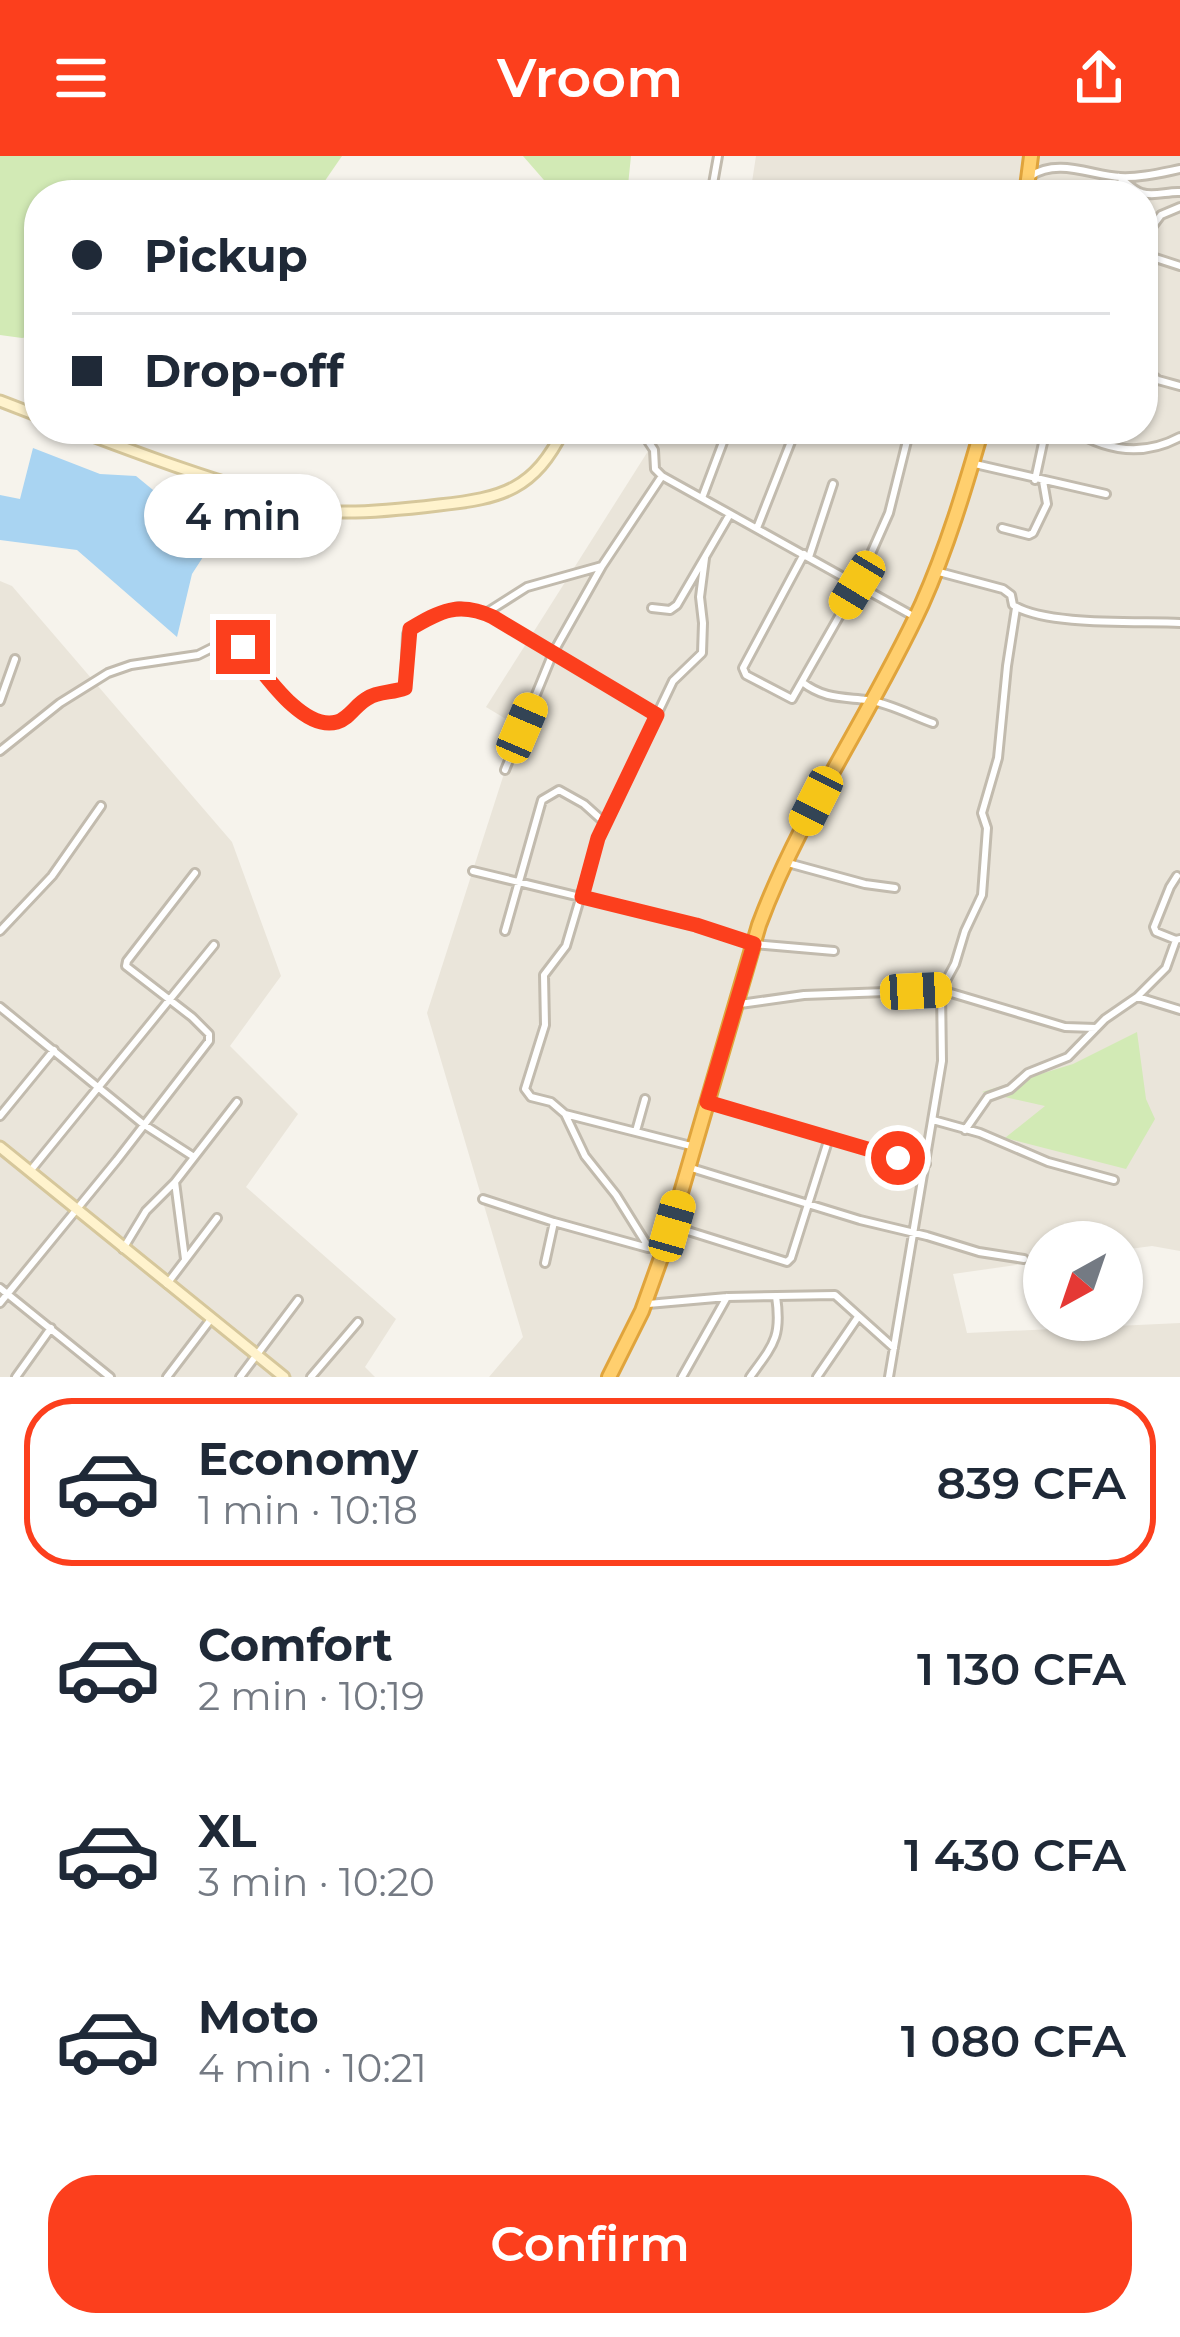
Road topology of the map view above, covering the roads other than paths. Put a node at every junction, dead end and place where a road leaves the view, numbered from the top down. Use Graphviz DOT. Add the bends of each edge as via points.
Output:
graph roads {
  1 [pos="1031,156"];
  2 [pos="1179,169"];
  3 [pos="1119,177"];
  4 [pos="1028,178"];
  5 [pos="1122,180"];
  6 [pos="1180,181"];
  7 [pos="1180,437"];
  8 [pos="117,444"];
  9 [pos="555,444"];
  10 [pos="650,444"];
  11 [pos="722,444"];
  12 [pos="790,444"];
  13 [pos="906,444"];
  14 [pos="977,444"];
  15 [pos="1044,444"];
  16 [pos="1103,444"];
  17 [pos="972,464"];
  18 [pos="662,476"];
  19 [pos="1039,481"];
  20 [pos="833,484"];
  21 [pos="1106,494"];
  22 [pos="702,498"];
  23 [pos="730,514"];
  24 [pos="757,528"];
  25 [pos="1002,528"];
  26 [pos="807,555"];
  27 [pos="705,558"];
  28 [pos="602,566"];
  29 [pos="936,571"];
  30 [pos="857,585"];
  31 [pos="652,608"];
  32 [pos="1016,608"];
  33 [pos="486,613"];
  34 [pos="915,617"];
  35 [pos="1180,623"];
  36 [pos="553,653"];
  37 [pos="15,658"];
  38 [pos="802,682"];
  39 [pos="870,700"];
  40 [pos="0,701"];
  41 [pos="657,715"];
  42 [pos="933,723"];
  43 [pos="0,751"];
  44 [pos="506,770"];
  45 [pos="101,806"];
  46 [pos="605,823"];
  47 [pos="785,862"];
  48 [pos="473,871"];
  49 [pos="195,873"];
  50 [pos="1177,876"];
  51 [pos="518,881"];
  52 [pos="895,888"];
  53 [pos="582,897"];
  54 [pos="506,931"];
  55 [pos="0,932"];
  56 [pos="1178,940"];
  57 [pos="754,944"];
  58 [pos="214,945"];
  59 [pos="834,951"];
  60 [pos="941,990"];
  61 [pos="1137,997"];
  62 [pos="169,1000"];
  63 [pos="736,1004"];
  64 [pos="4,1010"];
  65 [pos="1180,1010"];
  66 [pos="0,1022"];
  67 [pos="1096,1028"];
  68 [pos="54,1050"];
  69 [pos="98,1089"];
  70 [pos="644,1099"];
  71 [pos="237,1102"];
  72 [pos="707,1102"];
  73 [pos="566,1114"];
  74 [pos="0,1116"];
  75 [pos="933,1120"];
  76 [pos="143,1124"];
  77 [pos="965,1130"];
  78 [pos="636,1131"];
  79 [pos="829,1138"];
  80 [pos="0,1147"];
  81 [pos="694,1147"];
  82 [pos="194,1157"];
  83 [pos="926,1164"];
  84 [pos="688,1168"];
  85 [pos="30,1171"];
  86 [pos="1114,1180"];
  87 [pos="175,1182"];
  88 [pos="483,1199"];
  89 [pos="810,1203"];
  90 [pos="76,1210"];
  91 [pos="217,1218"];
  92 [pos="554,1222"];
  93 [pos="672,1226"];
  94 [pos="913,1233"];
  95 [pos="123,1249"];
  96 [pos="656,1251"];
  97 [pos="1023,1258"];
  98 [pos="185,1259"];
  99 [pos="545,1263"];
  100 [pos="167,1284"];
  101 [pos="4,1292"];
  102 [pos="776,1296"];
  103 [pos="727,1297"];
  104 [pos="298,1300"];
  105 [pos="0,1303"];
  106 [pos="645,1304"];
  107 [pos="858,1317"];
  108 [pos="211,1319"];
  109 [pos="358,1322"];
  110 [pos="51,1328"];
  111 [pos="894,1348"];
  112 [pos="257,1356"];
  113 [pos="16,1377"];
  114 [pos="110,1377"];
  115 [pos="166,1377"];
  116 [pos="241,1377"];
  117 [pos="284,1377"];
  118 [pos="311,1377"];
  119 [pos="609,1377"];
  120 [pos="682,1377"];
  121 [pos="750,1377"];
  122 [pos="817,1377"];
  123 [pos="889,1377"];
  1 -- 4 [label="highway"];
  2 -- 3 [label="street"];
  2 -- 6 [label="street"];
  3 -- 4 [label="street" via="1053,167"];
  3 -- 5 [label="street"];
  7 -- 16 [label="street" via="1146,450"];
  8 -- 9 [label="street" via="243,488 345,512 508,493"];
  10 -- 18 [label="street"];
  11 -- 22 [label="street"];
  12 -- 24 [label="street"];
  13 -- 30 [label="street" via="889,513"];
  14 -- 17 [label="highway"];
  15 -- 19 [label="street"];
  17 -- 19 [label="street"];
  17 -- 29 [label="highway"];
  18 -- 22 [label="street"];
  18 -- 28 [label="street"];
  19 -- 21 [label="street"];
  19 -- 25 [label="street" via="1047,504 1033,533"];
  20 -- 26 [label="street"];
  22 -- 23 [label="street"];
  23 -- 24 [label="street"];
  23 -- 27 [label="street"];
  24 -- 26 [label="street"];
  26 -- 30 [label="street"];
  26 -- 38 [label="street" via="742,668 792,699"];
  27 -- 31 [label="street" via="677,605"];
  27 -- 41 [label="street" via="702,653 678,674"];
  28 -- 33 [label="street" via="527,587"];
  28 -- 36 [label="street"];
  29 -- 32 [label="street" via="1003,589"];
  29 -- 34 [label="highway"];
  30 -- 34 [label="street"];
  30 -- 38 [label="street"];
  32 -- 35 [label="street"];
  32 -- 60 [label="street" via="998,758 982,813 982,895"];
  33 -- 36 [label="street"];
  33 -- 43 [label="street" via="459,607 413,627 405,688 372,695 332,723 297,711 230,639 198,655 108,673"];
  34 -- 39 [label="highway"];
  36 -- 41 [label="street"];
  36 -- 44 [label="street"];
  37 -- 40 [label="street"];
  38 -- 39 [label="street" via="833,698"];
  39 -- 42 [label="street"];
  39 -- 47 [label="highway"];
  41 -- 46 [label="street"];
  45 -- 55 [label="street"];
  46 -- 51 [label="street" via="554,790 542,800"];
  46 -- 53 [label="street"];
  47 -- 52 [label="street"];
  47 -- 57 [label="highway"];
  48 -- 51 [label="street"];
  49 -- 62 [label="street" via="127,961"];
  50 -- 56 [label="street" via="1154,927"];
  51 -- 53 [label="street"];
  51 -- 54 [label="street"];
  53 -- 57 [label="street"];
  53 -- 73 [label="street" via="566,946 544,975 545,1025 525,1089"];
  56 -- 61 [label="street" via="1166,968"];
  57 -- 59 [label="street"];
  57 -- 63 [label="highway"];
  58 -- 62 [label="street"];
  60 -- 63 [label="street"];
  60 -- 67 [label="street" via="1065,1028"];
  60 -- 75 [label="street"];
  61 -- 65 [label="street"];
  61 -- 67 [label="street"];
  62 -- 69 [label="street"];
  62 -- 76 [label="street" via="209,1041"];
  63 -- 72 [label="highway"];
  64 -- 66 [label="street"];
  64 -- 68 [label="street"];
  67 -- 77 [label="street" via="1068,1057 988,1097"];
  68 -- 69 [label="street"];
  68 -- 74 [label="street"];
  69 -- 76 [label="street"];
  69 -- 85 [label="street"];
  70 -- 78 [label="street"];
  71 -- 82 [label="street"];
  72 -- 79 [label="street"];
  72 -- 81 [label="highway"];
  73 -- 78 [label="street"];
  73 -- 96 [label="street" via="585,1156"];
  75 -- 77 [label="street"];
  75 -- 83 [label="street"];
  76 -- 82 [label="street"];
  76 -- 90 [label="street"];
  77 -- 86 [label="street"];
  78 -- 81 [label="street"];
  79 -- 83 [label="street"];
  79 -- 89 [label="street"];
  80 -- 85 [label="street"];
  81 -- 84 [label="highway"];
  82 -- 87 [label="street"];
  83 -- 94 [label="street"];
  84 -- 89 [label="street"];
  84 -- 93 [label="highway"];
  85 -- 90 [label="street"];
  87 -- 95 [label="street"];
  87 -- 98 [label="street"];
  88 -- 92 [label="street"];
  89 -- 93 [label="street" via="787,1262"];
  89 -- 94 [label="street"];
  90 -- 95 [label="street"];
  90 -- 101 [label="street"];
  91 -- 98 [label="street"];
  92 -- 96 [label="street"];
  92 -- 99 [label="street"];
  93 -- 96 [label="highway"];
  94 -- 97 [label="street"];
  94 -- 111 [label="street"];
  95 -- 100 [label="street"];
  96 -- 106 [label="highway"];
  98 -- 100 [label="street"];
  100 -- 108 [label="street"];
  101 -- 105 [label="street"];
  101 -- 110 [label="street"];
  102 -- 103 [label="street"];
  102 -- 107 [label="street" via="835,1294"];
  102 -- 121 [label="street" via="780,1328"];
  103 -- 106 [label="street"];
  103 -- 120 [label="street"];
  104 -- 112 [label="street"];
  106 -- 119 [label="highway"];
  107 -- 111 [label="street"];
  107 -- 122 [label="street"];
  108 -- 112 [label="street"];
  108 -- 115 [label="street"];
  109 -- 118 [label="street"];
  110 -- 113 [label="street"];
  110 -- 114 [label="street"];
  111 -- 123 [label="street"];
  112 -- 116 [label="street"];
  112 -- 117 [label="street"];
}
